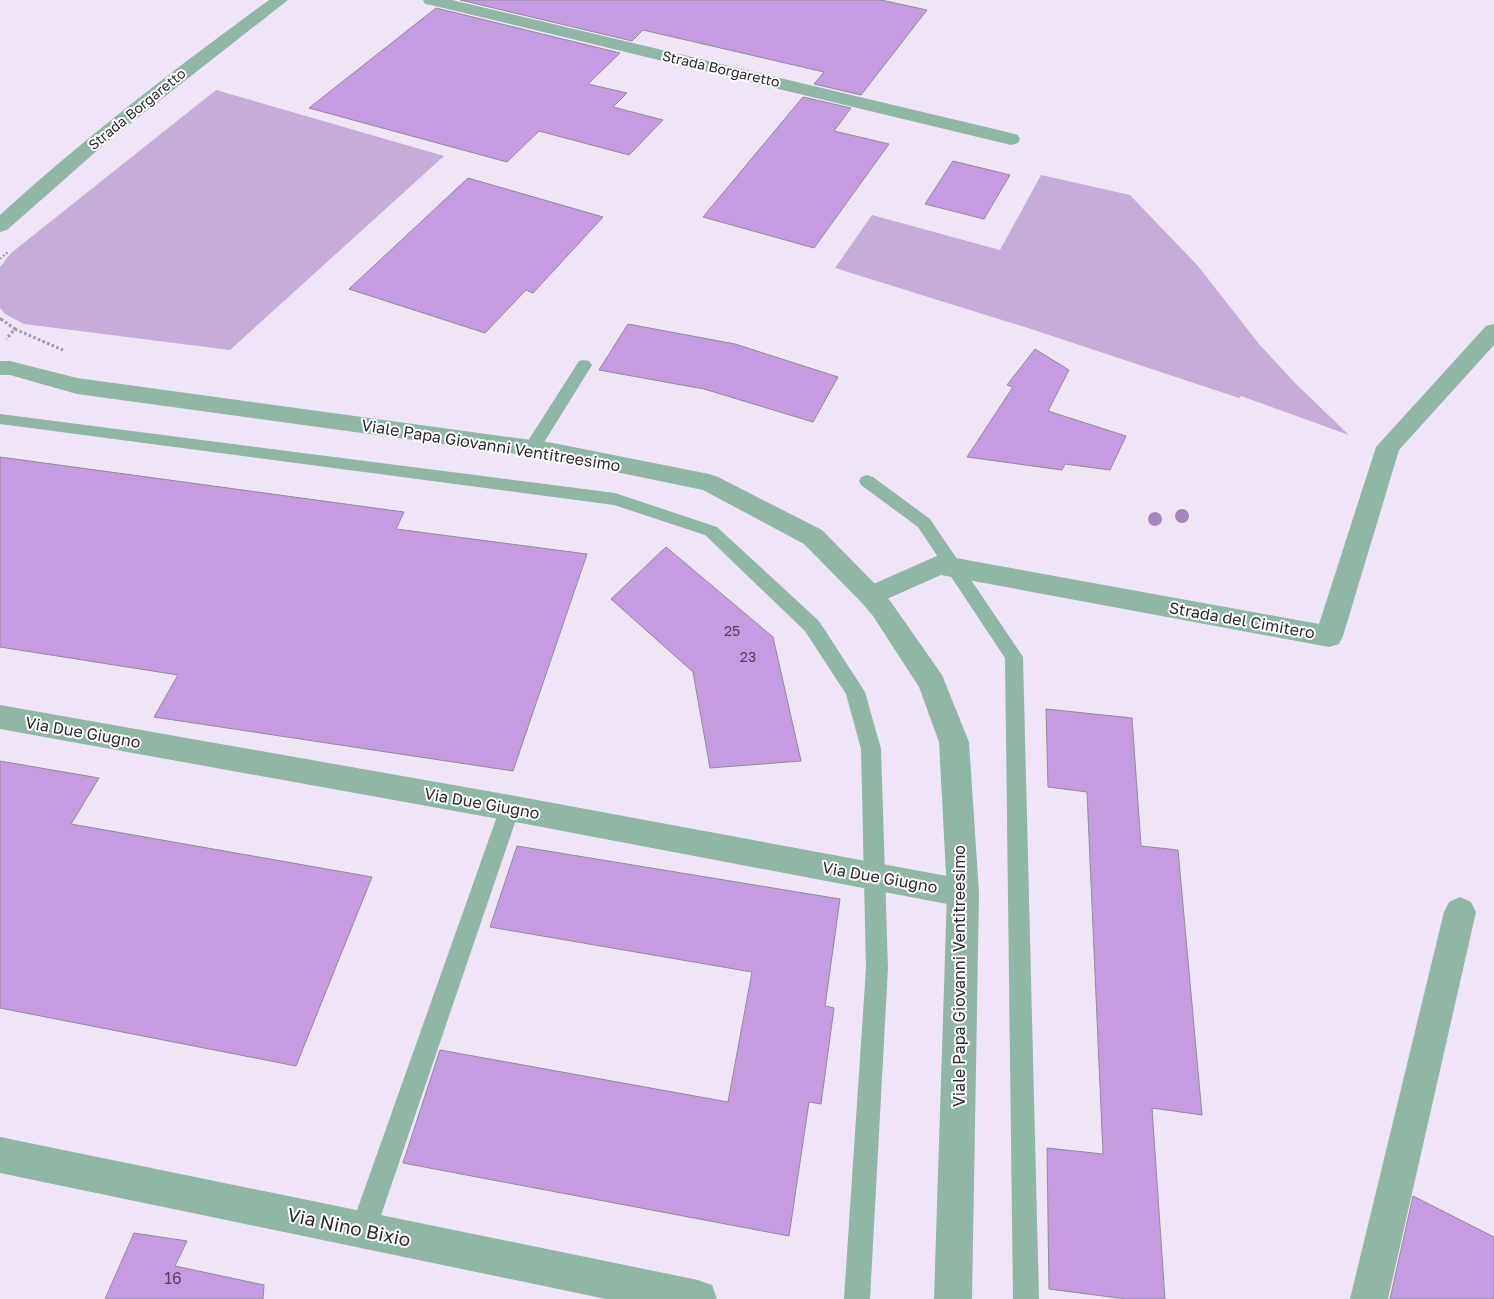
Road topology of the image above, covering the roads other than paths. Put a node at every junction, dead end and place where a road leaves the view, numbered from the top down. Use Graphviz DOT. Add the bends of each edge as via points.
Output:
graph roads {
  1 [pos="280,0"];
  2 [pos="431,0"];
  3 [pos="1011,138"];
  4 [pos="0,226"];
  5 [pos="1494,331"];
  6 [pos="4,359"];
  7 [pos="584,365"];
  8 [pos="0,419"];
  9 [pos="532,448"];
  10 [pos="867,481"];
  11 [pos="954,566"];
  12 [pos="871,596"];
  13 [pos="1014,658"];
  14 [pos="0,718"];
  15 [pos="510,808"];
  16 [pos="874,877"];
  17 [pos="963,893"];
  18 [pos="1460,912"];
  19 [pos="0,1155"];
  20 [pos="363,1230"];
  21 [pos="698,1299"];
  22 [pos="857,1299"];
  23 [pos="953,1299"];
  24 [pos="1026,1299"];
  25 [pos="1369,1299"];
  1 -- 4 [label="street, Strada Borgaretto" via="196,62 35,192"];
  2 -- 3 [label="street, Strada Borgaretto"];
  5 -- 11 [label="street, Strada del Cimitero" via="1388,447 1329,636"];
  6 -- 9 [label="street, Viale Papa Giovanni Ventitreesimo" via="77,386"];
  7 -- 9 [label="lane"];
  8 -- 16 [label="lane" via="615,499 711,531 812,626 855,692 871,749"];
  9 -- 12 [label="street, Viale Papa Giovanni Ventitreesimo" via="709,483 814,537"];
  10 -- 11 [label="lane" via="924,523"];
  11 -- 12 [label="street, Strada del Cimitero" via="939,565"];
  11 -- 13 [label="lane"];
  12 -- 17 [label="street, Viale Papa Giovanni Ventitreesimo" via="932,683 954,742"];
  13 -- 24 [label="lane"];
  14 -- 15 [label="street, Via Due Giugno"];
  15 -- 16 [label="street, Via Due Giugno"];
  15 -- 20 [label="lane"];
  16 -- 17 [label="street, Via Due Giugno"];
  16 -- 22 [label="lane" via="877,968"];
  17 -- 23 [label="street, Viale Papa Giovanni Ventitreesimo"];
  18 -- 25 [label="street"];
  19 -- 20 [label="street, Via Nino Bixio"];
  20 -- 21 [label="street, Via Nino Bixio"];
}
